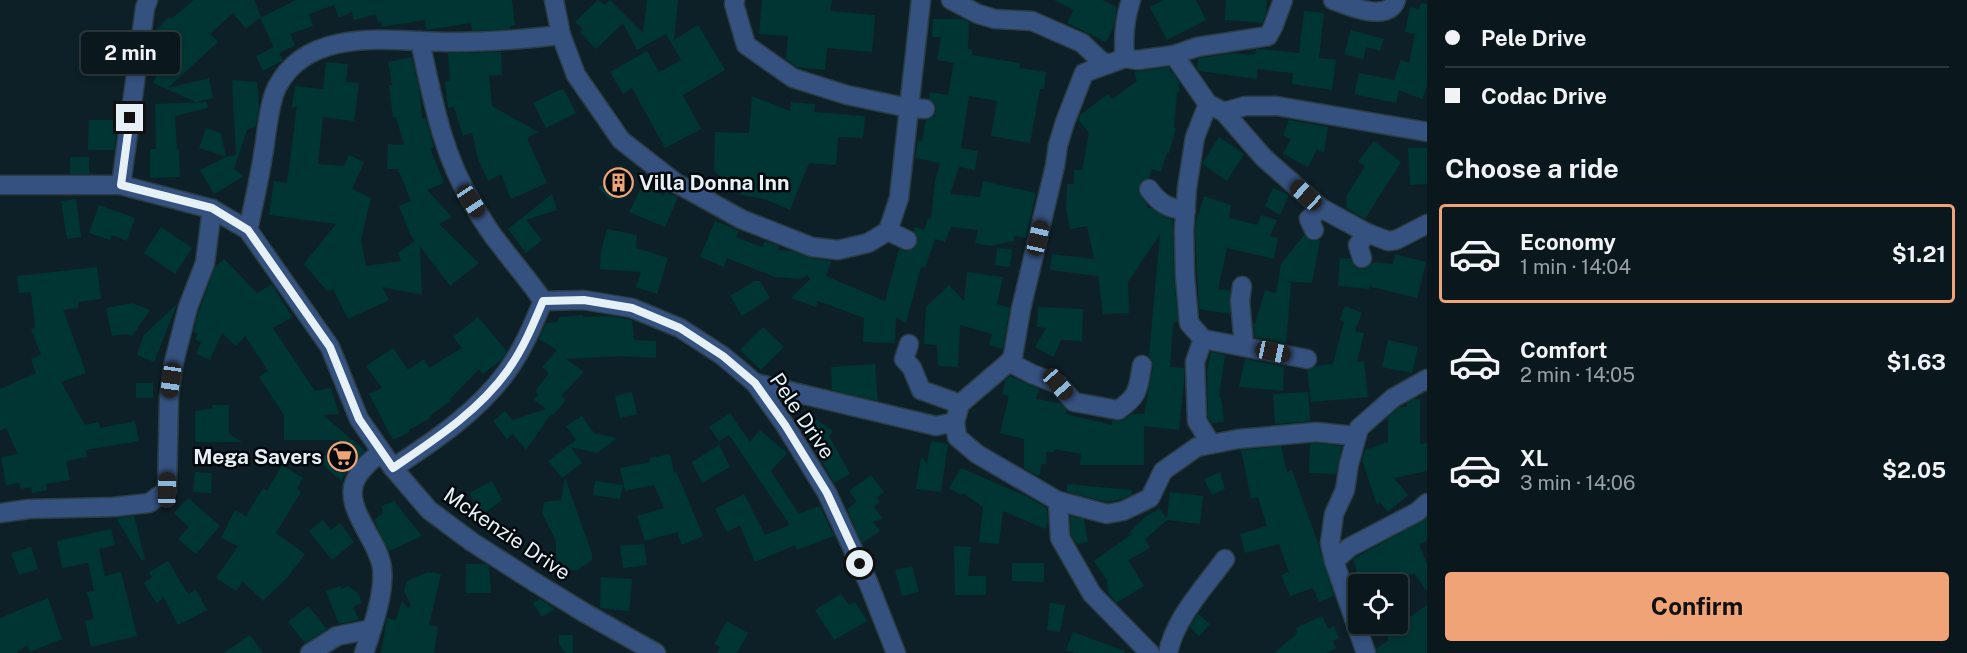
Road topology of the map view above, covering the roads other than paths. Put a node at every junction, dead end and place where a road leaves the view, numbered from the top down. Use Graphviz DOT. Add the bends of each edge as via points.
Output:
graph roads {
  1 [pos="148,0"];
  2 [pos="554,0"];
  3 [pos="735,0"];
  4 [pos="921,0"];
  5 [pos="951,0"];
  6 [pos="1131,0"];
  7 [pos="1283,0"];
  8 [pos="1333,0"];
  9 [pos="1396,0"];
  10 [pos="561,34"];
  11 [pos="420,41"];
  12 [pos="1174,55"];
  13 [pos="1117,61"];
  14 [pos="1208,104"];
  15 [pos="917,108"];
  16 [pos="1224,112"];
  17 [pos="1427,132"];
  18 [pos="0,185"];
  19 [pos="121,185"];
  20 [pos="1149,189"];
  21 [pos="212,208"];
  22 [pos="1321,208"];
  23 [pos="1186,210"];
  24 [pos="1427,224"];
  25 [pos="248,230"];
  26 [pos="1314,230"];
  27 [pos="888,231"];
  28 [pos="1367,233"];
  29 [pos="907,240"];
  30 [pos="1362,258"];
  31 [pos="1242,286"];
  32 [pos="543,301"];
  33 [pos="1203,339"];
  34 [pos="909,344"];
  35 [pos="1244,346"];
  36 [pos="1306,359"];
  37 [pos="1009,362"];
  38 [pos="1142,365"];
  39 [pos="1427,379"];
  40 [pos="755,383"];
  41 [pos="960,404"];
  42 [pos="955,423"];
  43 [pos="1356,436"];
  44 [pos="1211,444"];
  45 [pos="381,452"];
  46 [pos="393,468"];
  47 [pos="1058,501"];
  48 [pos="1427,503"];
  49 [pos="0,513"];
  50 [pos="1225,559"];
  51 [pos="1334,561"];
  52 [pos="372,629"];
  53 [pos="310,653"];
  54 [pos="364,653"];
  55 [pos="656,653"];
  56 [pos="896,653"];
  57 [pos="1150,653"];
  58 [pos="1168,653"];
  59 [pos="1366,653"];
  1 -- 19 [label="street"];
  2 -- 10 [label="street"];
  3 -- 15 [label="street" via="746,45 793,78 847,95"];
  4 -- 15 [label="street"];
  5 -- 13 [label="street" via="995,19 1032,21 1082,43 1101,60"];
  6 -- 13 [label="street" via="1124,47"];
  7 -- 12 [label="street" via="1268,36 1197,46"];
  8 -- 9 [label="street" via="1384,12"];
  10 -- 11 [label="street" via="531,39"];
  10 -- 27 [label="street" via="576,75 621,140 676,183 741,219 812,247 838,250 868,243"];
  11 -- 25 [label="street" via="359,40 310,52 291,66 276,88"];
  11 -- 32 [label="street" via="450,158 500,246"];
  12 -- 13 [label="street"];
  12 -- 14 [label="street"];
  13 -- 37 [label="street" via="1084,73 1060,137 1057,192 1041,262"];
  14 -- 16 [label="street"];
  14 -- 23 [label="street" via="1195,137"];
  15 -- 27 [label="street" via="899,198"];
  16 -- 17 [label="street" via="1245,106 1277,106"];
  16 -- 22 [label="street" via="1264,158"];
  18 -- 19 [label="street, Mckenzie Drive"];
  19 -- 21 [label="street, Mckenzie Drive"];
  20 -- 23 [label="street" via="1160,204"];
  21 -- 25 [label="street, Mckenzie Drive"];
  21 -- 49 [label="street" via="205,263 188,307 174,362 169,398 167,490 149,503 28,508"];
  22 -- 26 [label="street" via="1309,219"];
  22 -- 28 [label="street"];
  23 -- 33 [label="street" via="1189,323"];
  24 -- 28 [label="street" via="1396,240"];
  25 -- 45 [label="street, Mckenzie Drive" via="330,347 359,419"];
  27 -- 29 [label="street"];
  28 -- 30 [label="street" via="1358,245"];
  31 -- 35 [label="street"];
  32 -- 40 [label="street, Pele Drive" via="584,300 632,308 680,328"];
  32 -- 46 [label="street" via="507,371 474,407"];
  33 -- 35 [label="street"];
  33 -- 44 [label="street" via="1195,362 1197,421"];
  34 -- 41 [label="street" via="904,359 921,390"];
  35 -- 36 [label="street"];
  37 -- 38 [label="street" via="1058,384 1074,402 1118,410 1131,401 1138,388"];
  37 -- 41 [label="street"];
  39 -- 43 [label="street" via="1392,398 1359,428"];
  40 -- 42 [label="street" via="936,426"];
  40 -- 56 [label="street, Pele Drive" via="827,493"];
  41 -- 42 [label="street"];
  42 -- 47 [label="street" via="957,437 977,454"];
  43 -- 44 [label="street" via="1316,432"];
  43 -- 51 [label="street" via="1345,490 1334,514 1330,543"];
  44 -- 47 [label="street" via="1197,447 1163,471 1150,498 1123,511 1107,514"];
  45 -- 46 [label="street, Mckenzie Drive"];
  45 -- 52 [label="street" via="360,471 352,490 356,509 382,566 383,579"];
  46 -- 55 [label="street, Mckenzie Drive" via="429,510 472,542"];
  47 -- 57 [label="street" via="1060,538 1092,594"];
  48 -- 51 [label="street" via="1350,547"];
  50 -- 58 [label="street" via="1185,615"];
  51 -- 59 [label="street"];
  52 -- 53 [label="street" via="336,636"];
  52 -- 54 [label="street"];
}
